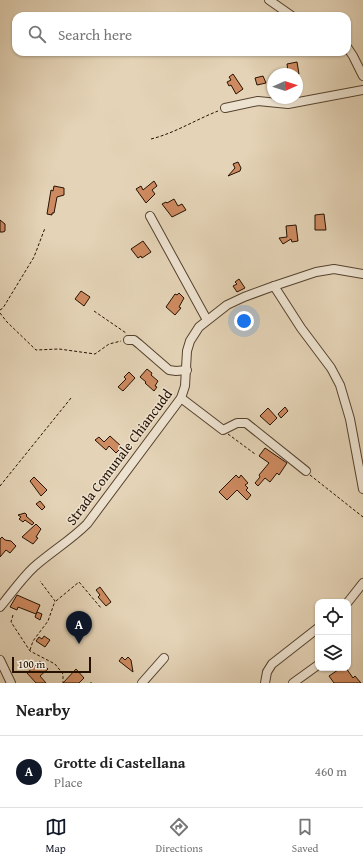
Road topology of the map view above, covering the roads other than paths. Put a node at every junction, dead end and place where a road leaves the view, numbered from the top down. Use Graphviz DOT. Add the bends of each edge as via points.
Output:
graph roads {
  1 [pos="269,0"];
  2 [pos="286,12"];
  3 [pos="351,53"];
  4 [pos="363,76"];
  5 [pos="363,90"];
  6 [pos="225,108"];
  7 [pos="150,216"];
  8 [pos="363,274"];
  9 [pos="274,286"];
  10 [pos="207,320"];
  11 [pos="131,340"];
  12 [pos="187,370"];
  13 [pos="182,398"];
  14 [pos="306,471"];
  15 [pos="363,489"];
  16 [pos="363,583"];
  17 [pos="350,599"];
  18 [pos="0,607"];
  19 [pos="315,630"];
  20 [pos="164,658"];
  21 [pos="0,660"];
  22 [pos="315,667"];
  23 [pos="11,683"];
  24 [pos="142,683"];
  25 [pos="265,683"];
  26 [pos="294,683"];
  1 -- 2 [label="street"];
  3 -- 4 [label="street"];
  5 -- 6 [label="street" via="288,104 258,101"];
  7 -- 10 [label="street"];
  8 -- 9 [label="street, Strada Comunale Chiancudd" via="326,270"];
  9 -- 10 [label="street, Strada Comunale Chiancudd" via="227,305"];
  9 -- 15 [label="street" via="340,385 350,419"];
  10 -- 12 [label="street, Strada Comunale Chiancudd" via="190,341"];
  11 -- 12 [label="street" via="169,370"];
  12 -- 13 [label="street, Strada Comunale Chiancudd"];
  13 -- 14 [label="street" via="223,430 237,423 246,424"];
  13 -- 18 [label="street, Strada Comunale Chiancudd" via="87,524 32,568"];
  16 -- 17 [label="street"];
  19 -- 25 [label="street" via="272,664"];
  20 -- 24 [label="street"];
  21 -- 23 [label="street"];
  22 -- 26 [label="street"];
}
